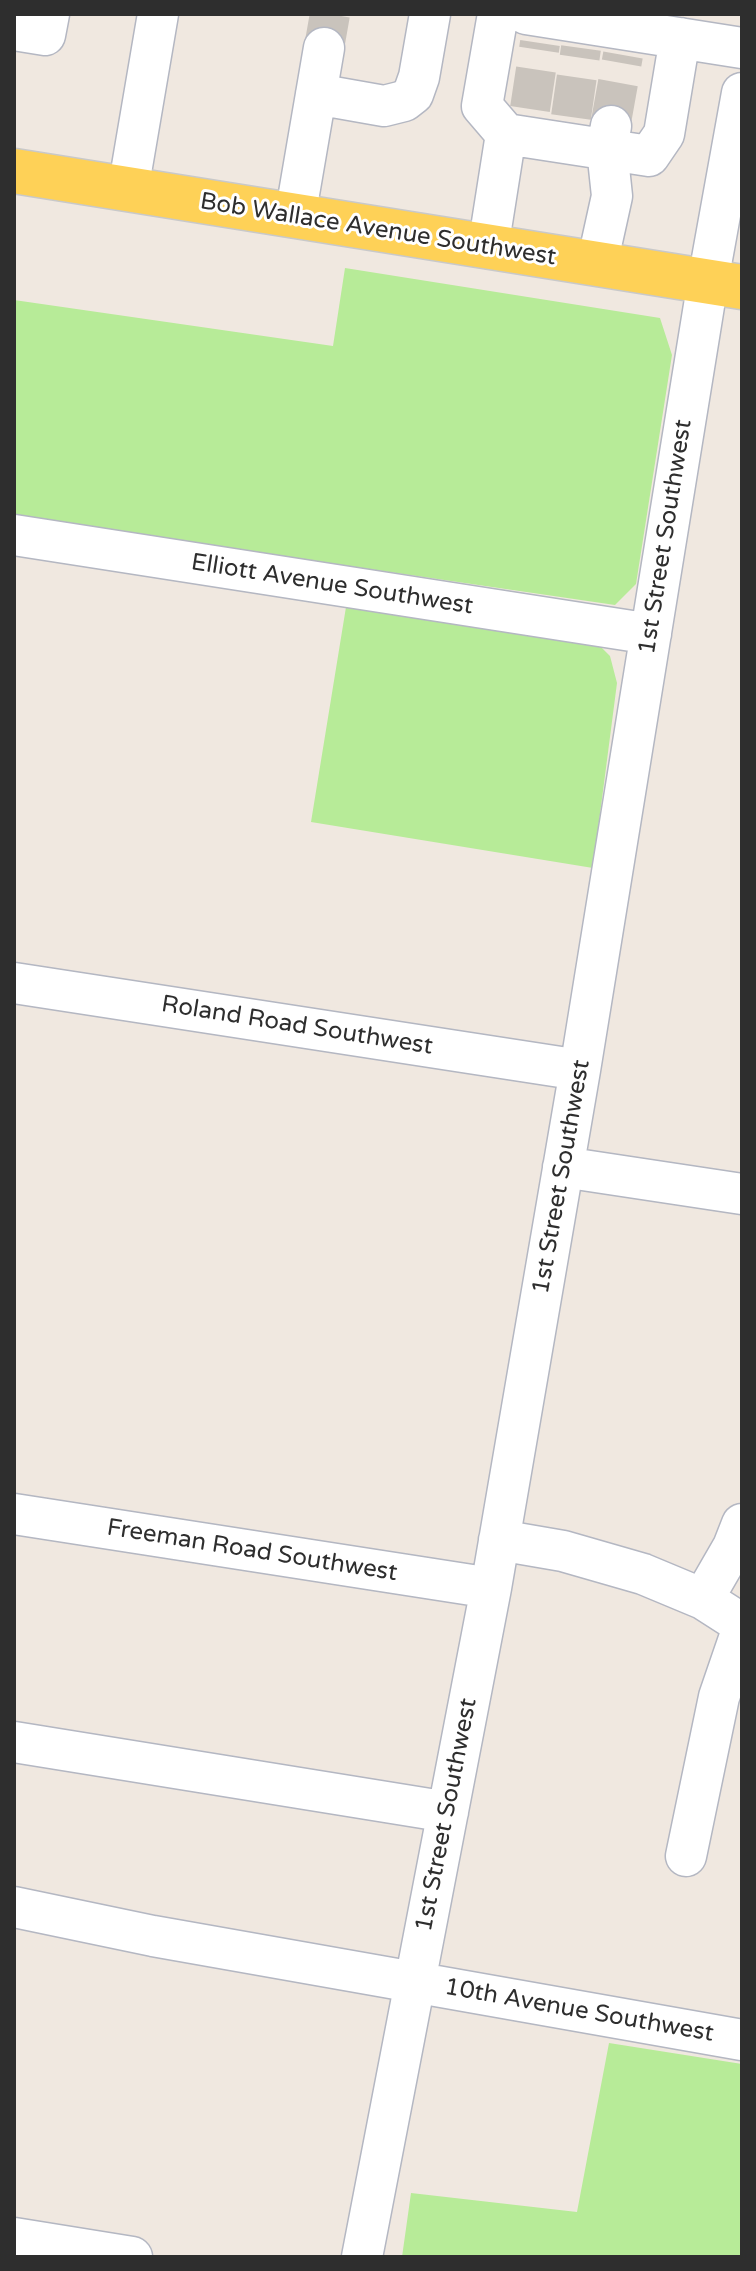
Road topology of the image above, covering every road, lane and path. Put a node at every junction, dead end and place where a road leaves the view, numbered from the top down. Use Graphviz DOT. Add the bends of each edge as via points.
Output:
graph roads {
  1 [pos="49,14"];
  2 [pos="158,14"];
  3 [pos="430,14"];
  4 [pos="498,14"];
  5 [pos="537,25"];
  6 [pos="14,30"];
  7 [pos="680,38"];
  8 [pos="324,48"];
  9 [pos="742,48"];
  10 [pos="742,93"];
  11 [pos="316,94"];
  12 [pos="521,127"];
  13 [pos="609,136"];
  14 [pos="14,171"];
  15 [pos="128,190"];
  16 [pos="295,217"];
  17 [pos="488,248"];
  18 [pos="597,264"];
  19 [pos="725,284"];
  20 [pos="14,535"];
  21 [pos="651,634"];
  22 [pos="14,983"];
  23 [pos="580,1070"];
  24 [pos="563,1167"];
  25 [pos="742,1194"];
  26 [pos="14,1514"];
  27 [pos="742,1524"];
  28 [pos="499,1540"];
  29 [pos="491,1588"];
  30 [pos="703,1599"];
  31 [pos="742,1627"];
  32 [pos="14,1742"];
  33 [pos="448,1812"];
  34 [pos="686,1856"];
  35 [pos="14,1907"];
  36 [pos="415,1982"];
  37 [pos="742,2040"];
  38 [pos="14,2238"];
  39 [pos="132,2257"];
  40 [pos="362,2257"];
  1 -- 6 [label="street" via="45,35"];
  2 -- 15 [label="street"];
  3 -- 11 [label="street" via="419,77 404,101 384,106"];
  4 -- 12 [label="street" via="482,106"];
  5 -- 7 [label="street" via="625,42"];
  7 -- 9 [label="street"];
  7 -- 13 [label="street" via="664,134 649,156"];
  8 -- 11 [label="street"];
  10 -- 19 [label="street, 1st Street Southwest"];
  11 -- 16 [label="street"];
  12 -- 13 [label="street"];
  12 -- 17 [label="street"];
  13 -- 18 [label="street" via="612,196"];
  14 -- 15 [label="main road, Bob Wallace Avenue Southwest"];
  15 -- 16 [label="main road, Bob Wallace Avenue Southwest"];
  16 -- 17 [label="main road, Bob Wallace Avenue Southwest"];
  17 -- 18 [label="main road, Bob Wallace Avenue Southwest"];
  18 -- 19 [label="main road, Bob Wallace Avenue Southwest"];
  19 -- 21 [label="street, 1st Street Southwest"];
  20 -- 21 [label="street, Elliott Avenue Southwest"];
  21 -- 23 [label="street, 1st Street Southwest"];
  22 -- 23 [label="street, Roland Road Southwest"];
  23 -- 24 [label="street, 1st Street Southwest"];
  24 -- 25 [label="street"];
  24 -- 28 [label="street, 1st Street Southwest"];
  26 -- 29 [label="street, Freeman Road Southwest"];
  27 -- 30 [label="street"];
  28 -- 29 [label="street, 1st Street Southwest"];
  28 -- 30 [label="street" via="607,1562"];
  29 -- 33 [label="street, 1st Street Southwest"];
  30 -- 31 [label="street"];
  31 -- 34 [label="street" via="719,1697"];
  32 -- 33 [label="street"];
  33 -- 36 [label="street, 1st Street Southwest"];
  35 -- 36 [label="street, 10th Avenue Southwest"];
  36 -- 37 [label="street, 10th Avenue Southwest"];
  36 -- 40 [label="street, 1st Street Southwest"];
  38 -- 39 [label="street"];
}
